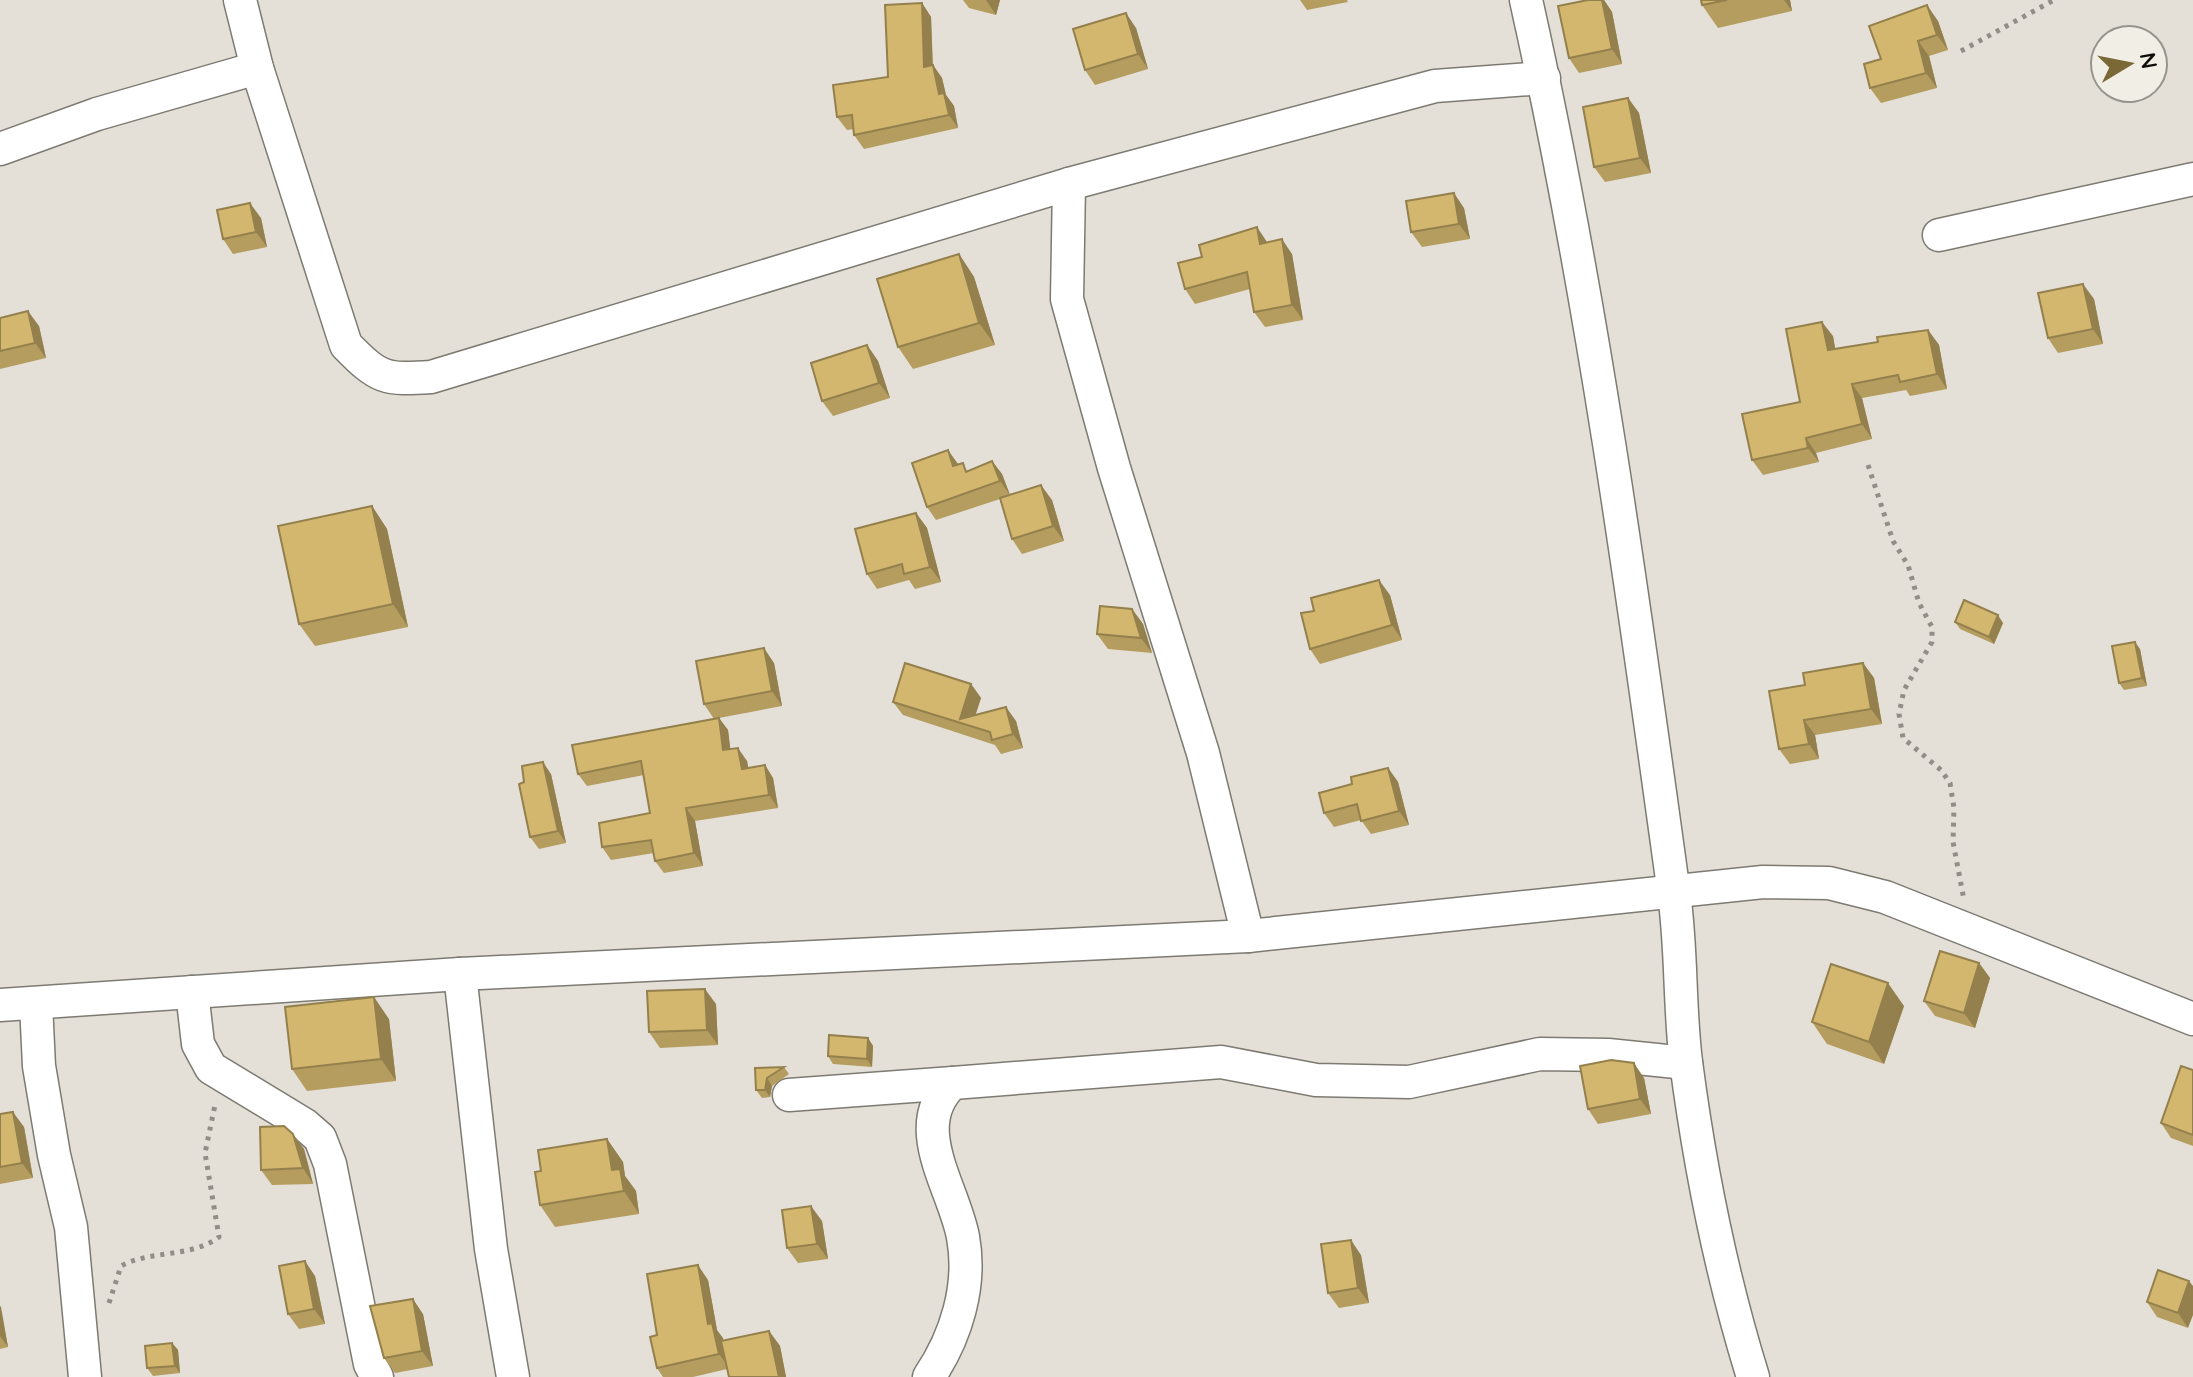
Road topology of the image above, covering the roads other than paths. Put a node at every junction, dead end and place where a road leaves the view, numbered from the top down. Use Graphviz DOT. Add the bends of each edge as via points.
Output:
graph roads {
  1 [pos="240,0"];
  2 [pos="1526,0"];
  3 [pos="257,68"];
  4 [pos="1544,78"];
  5 [pos="0,149"];
  6 [pos="2193,179"];
  7 [pos="1069,184"];
  8 [pos="1939,235"];
  9 [pos="1674,890"];
  10 [pos="1248,936"];
  11 [pos="460,974"];
  12 [pos="192,992"];
  13 [pos="36,1004"];
  14 [pos="0,1005"];
  15 [pos="2193,1019"];
  16 [pos="1686,1063"];
  17 [pos="953,1083"];
  18 [pos="789,1095"];
  19 [pos="85,1377"];
  20 [pos="377,1377"];
  21 [pos="513,1377"];
  22 [pos="929,1377"];
  23 [pos="1753,1377"];
  1 -- 3 [label="street"];
  2 -- 4 [label="street"];
  3 -- 5 [label="street" via="97,114"];
  3 -- 7 [label="street" via="346,345 391,379 431,377"];
  4 -- 7 [label="street" via="1435,86"];
  4 -- 9 [label="street" via="1591,333"];
  6 -- 8 [label="street"];
  7 -- 10 [label="street" via="1067,299 1207,767"];
  9 -- 10 [label="street"];
  9 -- 15 [label="street" via="1829,883 1885,897"];
  9 -- 16 [label="street"];
  10 -- 11 [label="street"];
  11 -- 12 [label="street"];
  11 -- 21 [label="street" via="491,1249"];
  12 -- 13 [label="street"];
  12 -- 20 [label="street" via="198,1044 211,1068 320,1138"];
  13 -- 14 [label="street"];
  13 -- 19 [label="street" via="39,1066 71,1227"];
  16 -- 17 [label="street" via="1540,1054 1409,1082 1316,1080 1221,1062"];
  16 -- 23 [label="street" via="1720,1267"];
  17 -- 18 [label="street"];
  17 -- 22 [label="street" via="937,1098 932,1120 939,1170 963,1237 965,1289 954,1330"];
}
